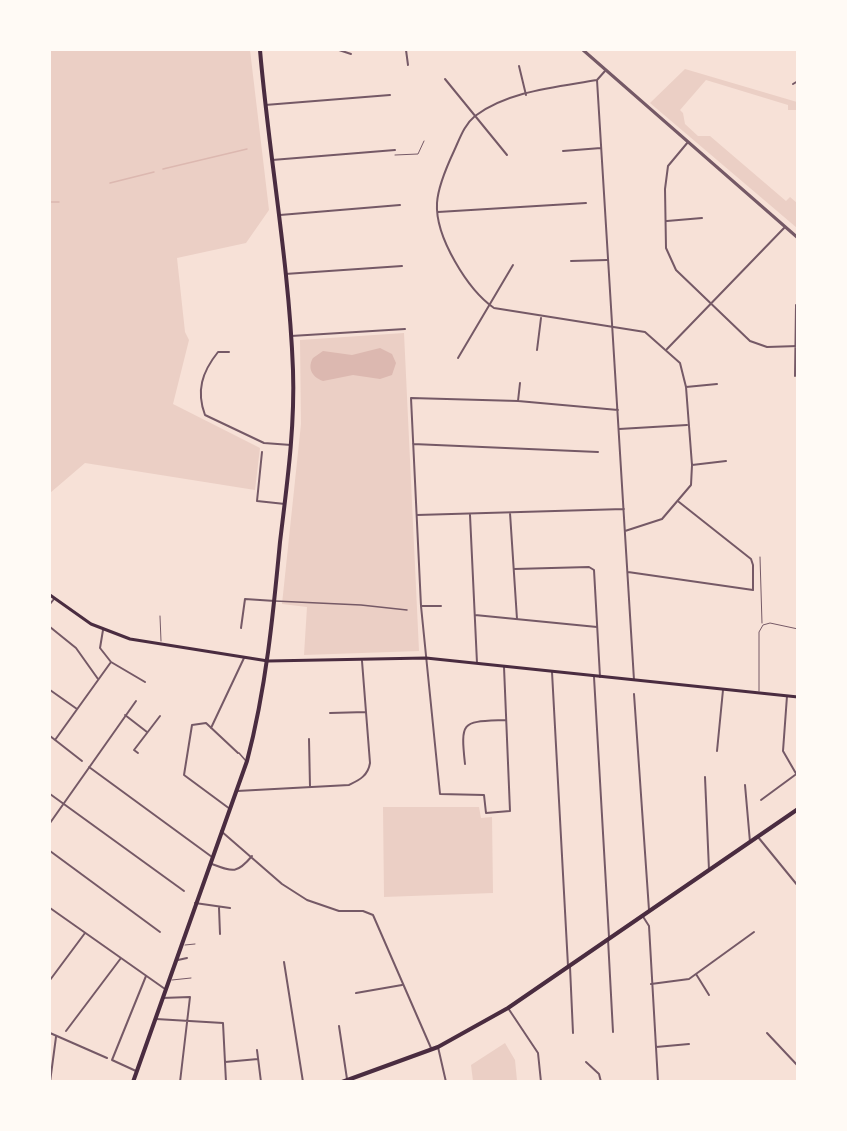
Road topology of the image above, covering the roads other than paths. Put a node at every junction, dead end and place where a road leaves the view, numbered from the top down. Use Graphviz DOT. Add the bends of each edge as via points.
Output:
graph roads {
  1 [pos="260,50"];
  2 [pos="339,50"];
  3 [pos="406,50"];
  4 [pos="583,50"];
  5 [pos="351,54"];
  6 [pos="408,65"];
  7 [pos="519,66"];
  8 [pos="605,71"];
  9 [pos="445,79"];
  10 [pos="597,80"];
  11 [pos="798,81"];
  12 [pos="793,84"];
  13 [pos="390,95"];
  14 [pos="526,95"];
  15 [pos="265,105"];
  16 [pos="476,116"];
  17 [pos="424,141"];
  18 [pos="687,142"];
  19 [pos="601,148"];
  20 [pos="395,150"];
  21 [pos="563,151"];
  22 [pos="395,155"];
  23 [pos="507,155"];
  24 [pos="271,160"];
  25 [pos="586,203"];
  26 [pos="400,205"];
  27 [pos="438,212"];
  28 [pos="278,215"];
  29 [pos="702,218"];
  30 [pos="667,221"];
  31 [pos="785,227"];
  32 [pos="798,238"];
  33 [pos="607,260"];
  34 [pos="571,261"];
  35 [pos="513,265"];
  36 [pos="402,266"];
  37 [pos="285,274"];
  38 [pos="712,303"];
  39 [pos="488,304"];
  40 [pos="796,305"];
  41 [pos="541,317"];
  42 [pos="613,328"];
  43 [pos="405,329"];
  44 [pos="291,336"];
  45 [pos="797,346"];
  46 [pos="667,349"];
  47 [pos="537,350"];
  48 [pos="228,352"];
  49 [pos="458,358"];
  50 [pos="795,376"];
  51 [pos="520,383"];
  52 [pos="717,384"];
  53 [pos="686,387"];
  54 [pos="518,401"];
  55 [pos="618,410"];
  56 [pos="687,425"];
  57 [pos="619,429"];
  58 [pos="413,444"];
  59 [pos="291,445"];
  60 [pos="262,452"];
  61 [pos="598,452"];
  62 [pos="726,460"];
  63 [pos="692,465"];
  64 [pos="678,501"];
  65 [pos="285,504"];
  66 [pos="624,509"];
  67 [pos="510,513"];
  68 [pos="417,515"];
  69 [pos="471,515"];
  70 [pos="625,531"];
  71 [pos="760,556"];
  72 [pos="514,569"];
  73 [pos="628,572"];
  74 [pos="50,595"];
  75 [pos="54,599"];
  76 [pos="274,601"];
  77 [pos="50,604"];
  78 [pos="421,606"];
  79 [pos="441,606"];
  80 [pos="407,610"];
  81 [pos="475,615"];
  82 [pos="160,616"];
  83 [pos="517,619"];
  84 [pos="762,625"];
  85 [pos="50,627"];
  86 [pos="597,627"];
  87 [pos="241,628"];
  88 [pos="798,629"];
  89 [pos="103,630"];
  90 [pos="160,644"];
  91 [pos="244,658"];
  92 [pos="426,658"];
  93 [pos="268,661"];
  94 [pos="362,661"];
  95 [pos="111,662"];
  96 [pos="477,663"];
  97 [pos="504,667"];
  98 [pos="552,672"];
  99 [pos="594,676"];
  100 [pos="600,677"];
  101 [pos="98,680"];
  102 [pos="634,680"];
  103 [pos="145,682"];
  104 [pos="50,690"];
  105 [pos="723,690"];
  106 [pos="759,693"];
  107 [pos="634,694"];
  108 [pos="787,696"];
  109 [pos="798,697"];
  110 [pos="136,700"];
  111 [pos="77,709"];
  112 [pos="366,712"];
  113 [pos="330,713"];
  114 [pos="125,716"];
  115 [pos="160,716"];
  116 [pos="506,720"];
  117 [pos="210,729"];
  118 [pos="147,732"];
  119 [pos="50,736"];
  120 [pos="54,740"];
  121 [pos="309,740"];
  122 [pos="717,751"];
  123 [pos="138,753"];
  124 [pos="238,753"];
  125 [pos="82,761"];
  126 [pos="247,761"];
  127 [pos="465,764"];
  128 [pos="89,767"];
  129 [pos="797,776"];
  130 [pos="705,777"];
  131 [pos="745,785"];
  132 [pos="310,787"];
  133 [pos="237,791"];
  134 [pos="50,794"];
  135 [pos="761,800"];
  136 [pos="63,804"];
  137 [pos="230,809"];
  138 [pos="797,810"];
  139 [pos="50,823"];
  140 [pos="221,831"];
  141 [pos="758,837"];
  142 [pos="750,842"];
  143 [pos="50,851"];
  144 [pos="252,856"];
  145 [pos="212,857"];
  146 [pos="209,863"];
  147 [pos="709,871"];
  148 [pos="798,886"];
  149 [pos="184,891"];
  150 [pos="195,903"];
  151 [pos="50,908"];
  152 [pos="219,908"];
  153 [pos="230,908"];
  154 [pos="649,910"];
  155 [pos="642,915"];
  156 [pos="160,932"];
  157 [pos="754,932"];
  158 [pos="85,933"];
  159 [pos="220,934"];
  160 [pos="608,938"];
  161 [pos="195,944"];
  162 [pos="180,946"];
  163 [pos="121,958"];
  164 [pos="187,958"];
  165 [pos="175,960"];
  166 [pos="284,962"];
  167 [pos="569,966"];
  168 [pos="695,974"];
  169 [pos="146,976"];
  170 [pos="191,978"];
  171 [pos="50,980"];
  172 [pos="168,980"];
  173 [pos="651,984"];
  174 [pos="402,985"];
  175 [pos="165,989"];
  176 [pos="356,993"];
  177 [pos="709,994"];
  178 [pos="162,998"];
  179 [pos="508,1008"];
  180 [pos="154,1019"];
  181 [pos="187,1021"];
  182 [pos="339,1026"];
  183 [pos="66,1031"];
  184 [pos="613,1032"];
  185 [pos="50,1033"];
  186 [pos="573,1033"];
  187 [pos="767,1033"];
  188 [pos="56,1036"];
  189 [pos="689,1044"];
  190 [pos="438,1047"];
  191 [pos="655,1047"];
  192 [pos="432,1049"];
  193 [pos="257,1050"];
  194 [pos="107,1058"];
  195 [pos="258,1059"];
  196 [pos="112,1060"];
  197 [pos="225,1062"];
  198 [pos="586,1062"];
  199 [pos="798,1066"];
  200 [pos="136,1071"];
  201 [pos="345,1081"];
  202 [pos="50,1082"];
  203 [pos="133,1082"];
  204 [pos="180,1082"];
  205 [pos="226,1082"];
  206 [pos="261,1082"];
  207 [pos="303,1082"];
  208 [pos="446,1082"];
  209 [pos="541,1082"];
  210 [pos="601,1082"];
  211 [pos="658,1082"];
  1 -- 15 [label="highway"];
  2 -- 5 [label="street"];
  3 -- 6 [label="street"];
  4 -- 8 [label="street"];
  7 -- 14 [label="street"];
  8 -- 10 [label="street"];
  8 -- 18 [label="street"];
  9 -- 16 [label="street"];
  10 -- 14 [label="street"];
  10 -- 19 [label="street"];
  11 -- 12 [label="street"];
  13 -- 15 [label="street"];
  14 -- 16 [label="street"];
  15 -- 24 [label="highway"];
  16 -- 23 [label="street"];
  16 -- 27 [label="street" via="463,130 449,162 437,202"];
  17 -- 22 [label="lane" via="418,154"];
  18 -- 30 [label="street" via="668,166"];
  18 -- 31 [label="street"];
  19 -- 21 [label="street"];
  19 -- 33 [label="street"];
  20 -- 24 [label="street"];
  24 -- 28 [label="highway"];
  25 -- 27 [label="street"];
  26 -- 28 [label="street"];
  27 -- 39 [label="street" via="441,232 469,284"];
  28 -- 37 [label="highway"];
  29 -- 30 [label="street"];
  30 -- 38 [label="street" via="666,248 676,270"];
  31 -- 32 [label="street"];
  31 -- 38 [label="street"];
  33 -- 34 [label="street"];
  33 -- 42 [label="street"];
  35 -- 39 [label="street"];
  36 -- 37 [label="street"];
  37 -- 44 [label="highway"];
  38 -- 45 [label="street" via="750,341 767,347"];
  38 -- 46 [label="street"];
  39 -- 41 [label="street" via="494,309"];
  39 -- 49 [label="street"];
  40 -- 45 [label="street"];
  41 -- 42 [label="street"];
  41 -- 47 [label="street"];
  42 -- 46 [label="street" via="645,332"];
  42 -- 55 [label="street"];
  43 -- 44 [label="street"];
  44 -- 59 [label="highway"];
  45 -- 50 [label="street"];
  46 -- 53 [label="street" via="680,363"];
  48 -- 59 [label="street" via="218,352 201,380 200,402 205,415 264,443"];
  51 -- 54 [label="street"];
  52 -- 53 [label="street"];
  53 -- 56 [label="street"];
  54 -- 55 [label="street"];
  54 -- 58 [label="street" via="411,398"];
  55 -- 57 [label="street"];
  56 -- 57 [label="street"];
  56 -- 63 [label="street"];
  57 -- 66 [label="street"];
  58 -- 61 [label="street"];
  58 -- 68 [label="street"];
  59 -- 65 [label="highway"];
  60 -- 65 [label="street" via="257,501"];
  62 -- 63 [label="street"];
  63 -- 64 [label="street" via="691,485"];
  64 -- 70 [label="street" via="662,519"];
  64 -- 73 [label="street" via="751,559 753,590"];
  65 -- 76 [label="highway"];
  66 -- 67 [label="street"];
  66 -- 70 [label="street"];
  67 -- 69 [label="street"];
  67 -- 72 [label="street"];
  68 -- 69 [label="street"];
  68 -- 78 [label="street"];
  69 -- 81 [label="street"];
  70 -- 73 [label="street"];
  71 -- 84 [label="lane"];
  72 -- 83 [label="street"];
  72 -- 86 [label="street" via="594,570"];
  73 -- 102 [label="street"];
  74 -- 75 [label="main road"];
  75 -- 77 [label="street"];
  75 -- 89 [label="main road"];
  76 -- 80 [label="street"];
  76 -- 87 [label="street" via="245,599"];
  76 -- 93 [label="highway"];
  78 -- 79 [label="street"];
  78 -- 92 [label="street"];
  81 -- 83 [label="street"];
  81 -- 96 [label="street"];
  82 -- 90 [label="lane"];
  83 -- 86 [label="street"];
  84 -- 88 [label="lane"];
  84 -- 106 [label="lane"];
  85 -- 101 [label="street" via="76,648"];
  86 -- 100 [label="street"];
  89 -- 90 [label="main road"];
  89 -- 95 [label="street" via="100,648"];
  90 -- 91 [label="main road"];
  91 -- 93 [label="main road"];
  91 -- 117 [label="street"];
  92 -- 94 [label="main road"];
  92 -- 96 [label="main road"];
  92 -- 116 [label="street" via="440,794 484,795 486,813 510,811"];
  93 -- 94 [label="main road"];
  93 -- 126 [label="highway"];
  94 -- 112 [label="street"];
  95 -- 101 [label="street"];
  95 -- 103 [label="street"];
  96 -- 97 [label="main road"];
  97 -- 98 [label="main road"];
  97 -- 116 [label="street"];
  98 -- 99 [label="main road"];
  98 -- 167 [label="street"];
  99 -- 100 [label="main road"];
  99 -- 160 [label="street"];
  100 -- 102 [label="main road"];
  101 -- 111 [label="street"];
  102 -- 105 [label="main road"];
  104 -- 111 [label="street"];
  105 -- 106 [label="main road"];
  105 -- 122 [label="street"];
  106 -- 108 [label="main road"];
  107 -- 154 [label="street"];
  108 -- 109 [label="main road"];
  108 -- 129 [label="street" via="783,751"];
  110 -- 114 [label="street"];
  111 -- 120 [label="street"];
  112 -- 113 [label="street"];
  112 -- 132 [label="street" via="370,763 365,774 349,785"];
  114 -- 118 [label="street"];
  114 -- 128 [label="street"];
  115 -- 118 [label="street"];
  116 -- 127 [label="street" via="468,724 462,735"];
  117 -- 124 [label="street"];
  117 -- 137 [label="street" via="206,723 192,725 184,775"];
  118 -- 123 [label="street" via="134,750"];
  119 -- 120 [label="street"];
  120 -- 125 [label="street"];
  121 -- 132 [label="street"];
  124 -- 126 [label="street"];
  125 -- 128 [label="street"];
  126 -- 133 [label="highway"];
  128 -- 136 [label="street"];
  128 -- 145 [label="street"];
  129 -- 135 [label="street"];
  130 -- 147 [label="street"];
  131 -- 142 [label="street"];
  132 -- 133 [label="street"];
  133 -- 137 [label="highway"];
  134 -- 136 [label="street"];
  136 -- 139 [label="street"];
  136 -- 149 [label="street"];
  137 -- 140 [label="highway"];
  138 -- 141 [label="highway"];
  140 -- 144 [label="street"];
  140 -- 145 [label="highway"];
  141 -- 142 [label="highway"];
  141 -- 148 [label="street"];
  142 -- 147 [label="highway"];
  143 -- 156 [label="street"];
  144 -- 146 [label="street" via="242,868 231,871"];
  144 -- 174 [label="street" via="282,884 308,900 339,911 363,910 374,915"];
  145 -- 146 [label="highway"];
  146 -- 150 [label="highway"];
  147 -- 154 [label="highway"];
  150 -- 152 [label="street"];
  150 -- 162 [label="highway"];
  151 -- 158 [label="street"];
  152 -- 153 [label="street"];
  152 -- 159 [label="street"];
  154 -- 155 [label="highway"];
  155 -- 160 [label="highway"];
  155 -- 173 [label="street" via="649,926"];
  157 -- 168 [label="street"];
  158 -- 163 [label="street"];
  158 -- 171 [label="street"];
  160 -- 167 [label="highway"];
  160 -- 184 [label="street"];
  161 -- 162 [label="lane"];
  162 -- 165 [label="highway"];
  163 -- 169 [label="street"];
  163 -- 183 [label="street"];
  164 -- 165 [label="street"];
  165 -- 172 [label="highway"];
  166 -- 207 [label="street"];
  167 -- 179 [label="highway"];
  167 -- 186 [label="street"];
  168 -- 173 [label="street" via="689,979"];
  168 -- 177 [label="street"];
  169 -- 175 [label="street"];
  169 -- 196 [label="street"];
  170 -- 172 [label="lane"];
  172 -- 175 [label="highway"];
  173 -- 191 [label="street"];
  174 -- 176 [label="street"];
  174 -- 192 [label="street"];
  175 -- 178 [label="highway"];
  178 -- 180 [label="highway"];
  178 -- 181 [label="street" via="190,997"];
  179 -- 190 [label="highway"];
  179 -- 209 [label="street" via="538,1053"];
  180 -- 181 [label="street"];
  180 -- 200 [label="highway"];
  181 -- 197 [label="street" via="223,1023"];
  181 -- 204 [label="street"];
  182 -- 201 [label="street"];
  185 -- 188 [label="street"];
  187 -- 199 [label="street"];
  188 -- 194 [label="street"];
  188 -- 202 [label="street"];
  189 -- 191 [label="street"];
  190 -- 192 [label="highway"];
  190 -- 208 [label="street"];
  191 -- 211 [label="street"];
  192 -- 201 [label="highway"];
  193 -- 195 [label="street"];
  194 -- 196 [label="street"];
  195 -- 197 [label="street"];
  195 -- 206 [label="street"];
  196 -- 200 [label="street"];
  197 -- 205 [label="street"];
  198 -- 210 [label="street" via="599,1074"];
  200 -- 203 [label="highway"];
}
